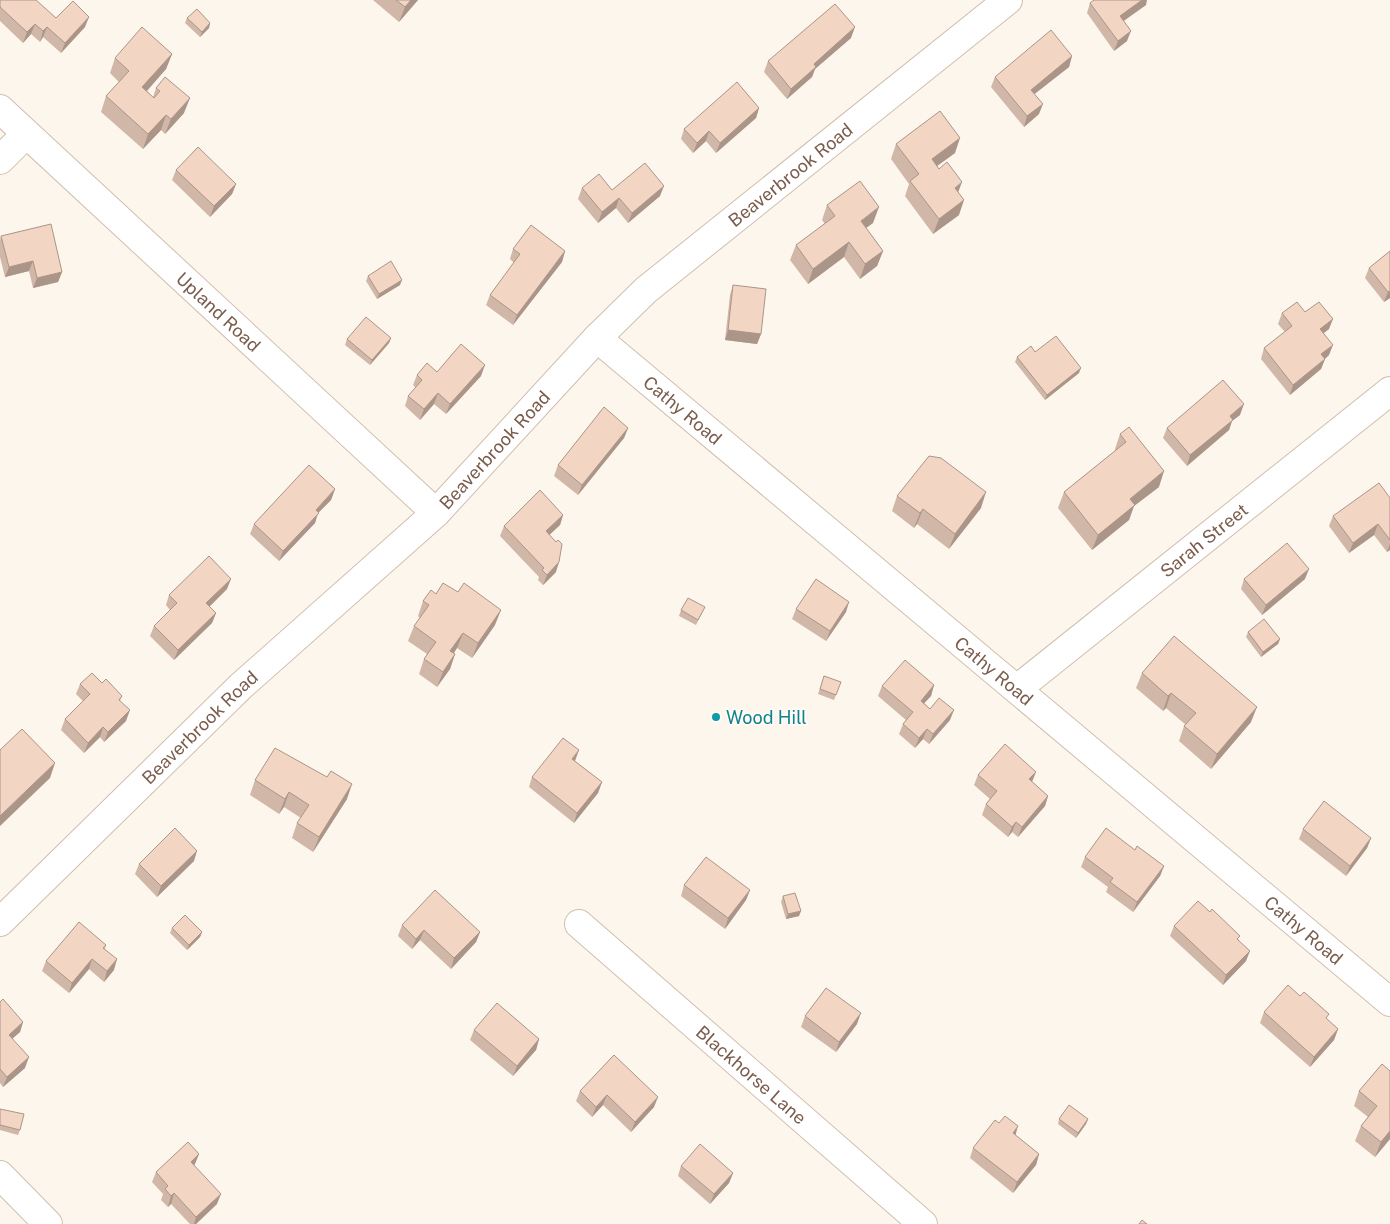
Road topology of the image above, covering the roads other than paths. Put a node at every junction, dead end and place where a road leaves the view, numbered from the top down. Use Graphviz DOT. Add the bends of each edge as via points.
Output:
graph roads {
  1 [pos="1008,0"];
  2 [pos="0,109"];
  3 [pos="26,134"];
  4 [pos="0,160"];
  5 [pos="598,338"];
  6 [pos="1390,391"];
  7 [pos="436,514"];
  8 [pos="1017,689"];
  9 [pos="0,922"];
  10 [pos="579,924"];
  11 [pos="1390,1002"];
  12 [pos="0,1176"];
  13 [pos="48,1224"];
  14 [pos="923,1224"];
  1 -- 5 [label="street, Beaverbrook Road" via="662,275"];
  2 -- 3 [label="street, Upland Road"];
  3 -- 4 [label="street"];
  3 -- 7 [label="street, Upland Road"];
  5 -- 7 [label="street, Beaverbrook Road"];
  5 -- 8 [label="street, Cathy Road"];
  6 -- 8 [label="street, Sarah Street"];
  7 -- 9 [label="street, Beaverbrook Road" via="241,686"];
  8 -- 11 [label="street, Cathy Road"];
  10 -- 14 [label="street, Blackhorse Lane"];
  12 -- 13 [label="street"];
}
